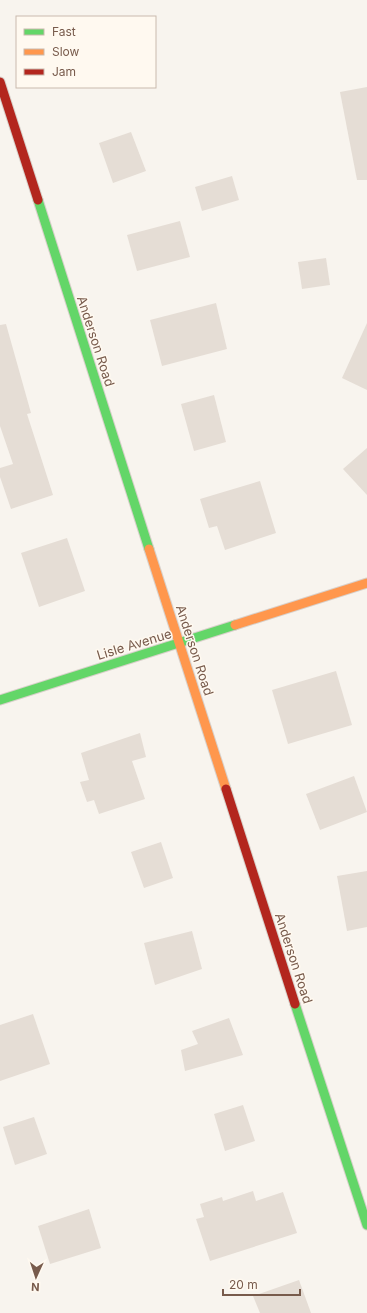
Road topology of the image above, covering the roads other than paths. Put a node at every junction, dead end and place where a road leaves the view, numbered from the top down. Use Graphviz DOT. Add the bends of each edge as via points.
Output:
graph roads {
  1 [pos="0,82"];
  2 [pos="367,583"];
  3 [pos="179,644"];
  4 [pos="0,700"];
  5 [pos="367,1225"];
  1 -- 3 [label="street, Anderson Road"];
  2 -- 3 [label="street, Lisle Avenue"];
  3 -- 4 [label="street, Lisle Avenue"];
  3 -- 5 [label="street, Anderson Road"];
}
